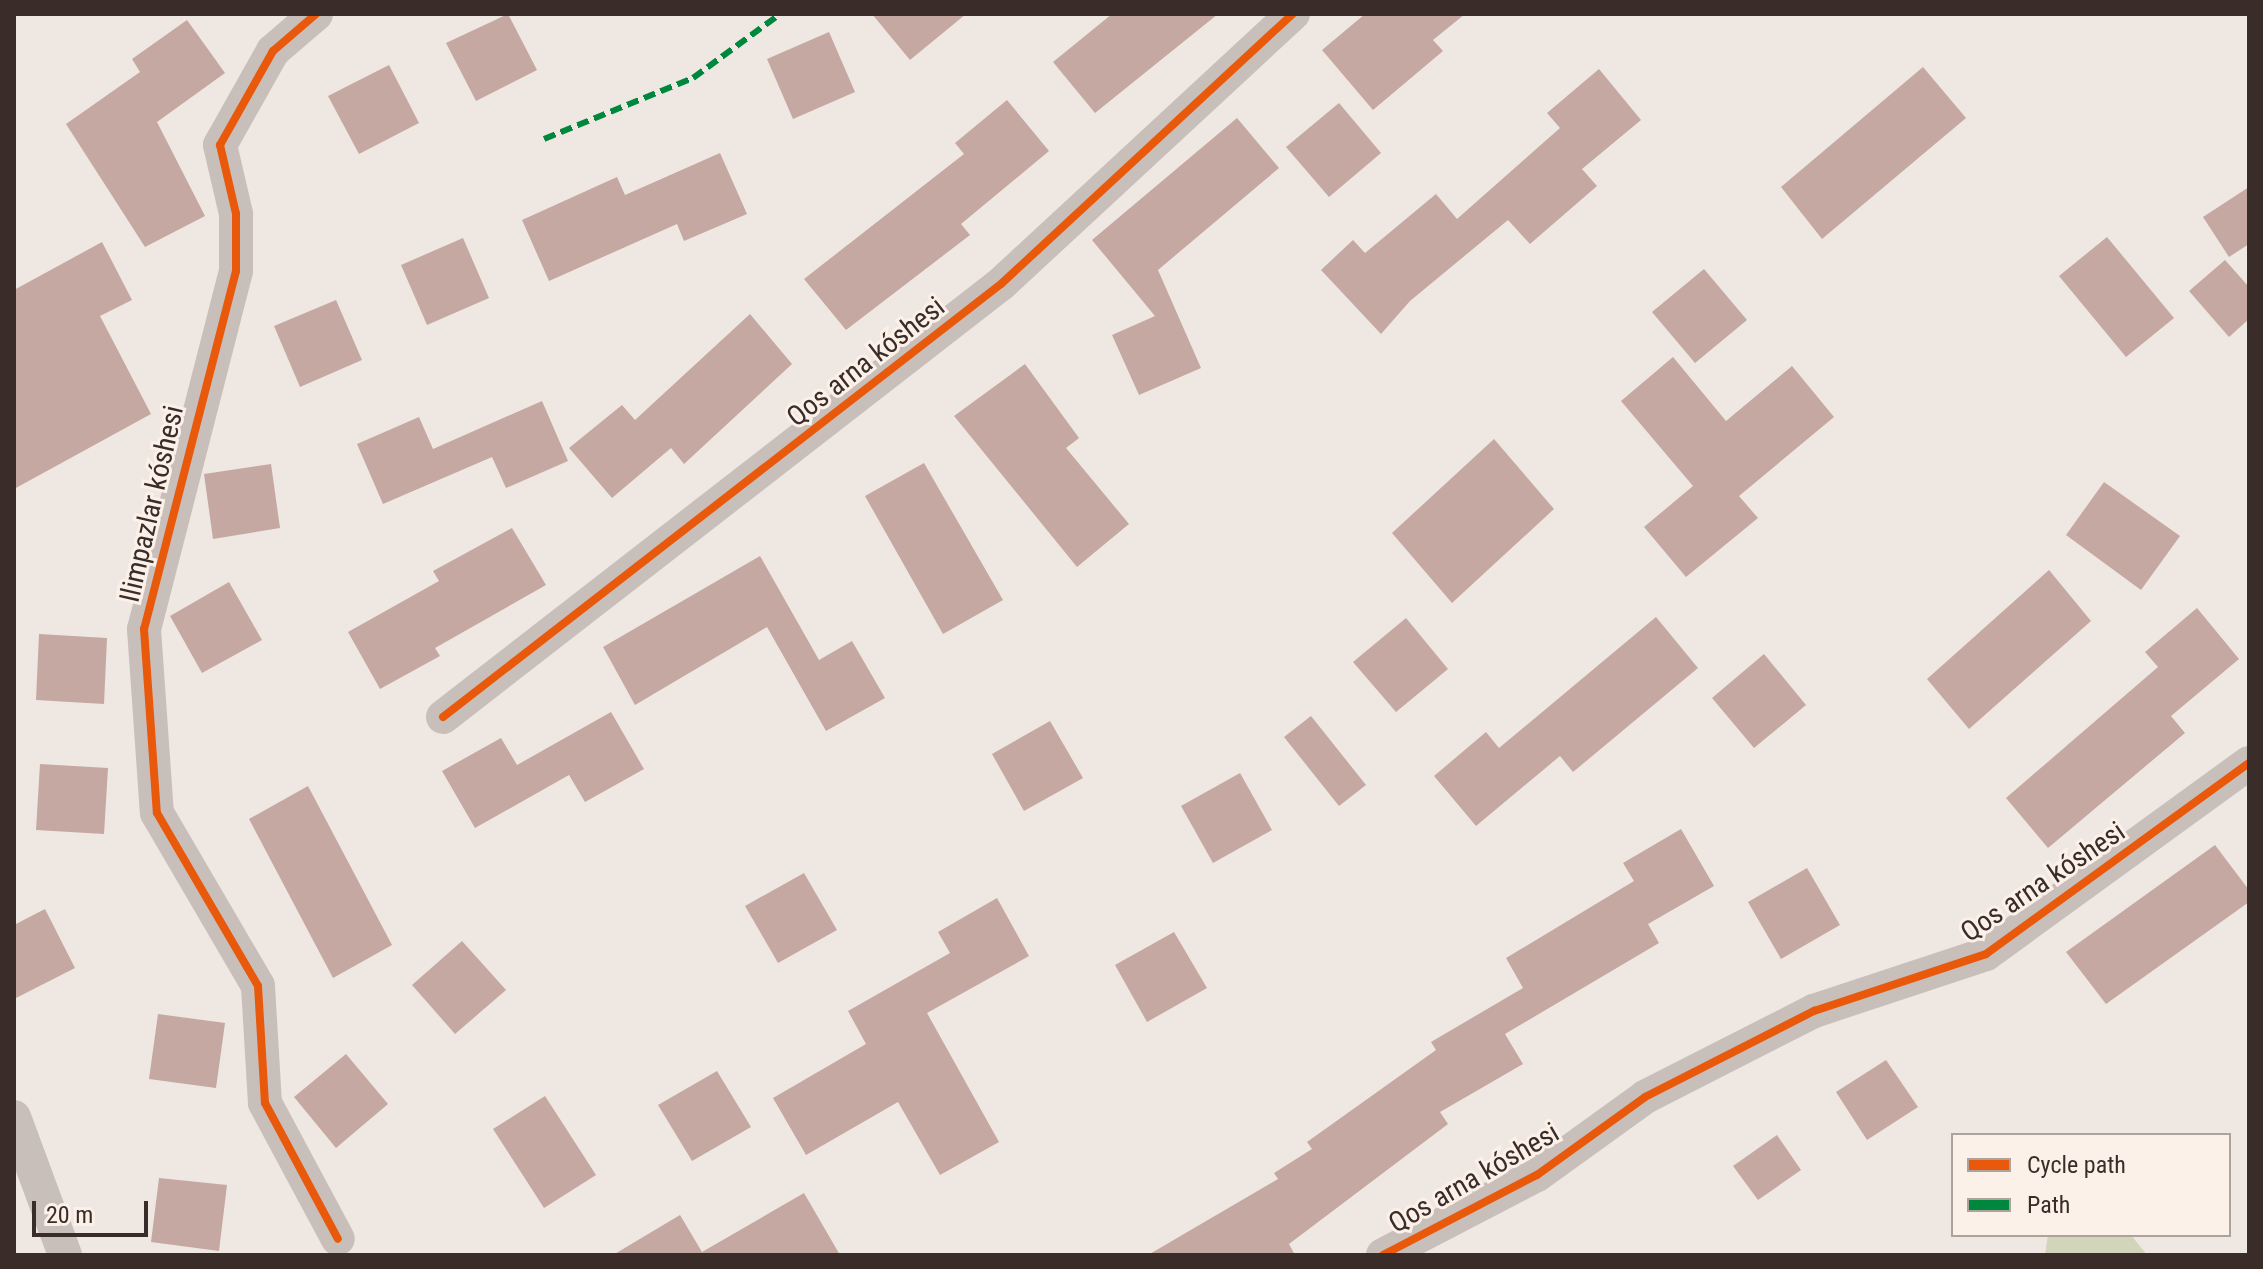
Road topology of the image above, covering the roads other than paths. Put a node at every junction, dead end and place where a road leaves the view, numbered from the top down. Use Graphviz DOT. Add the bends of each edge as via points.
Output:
graph roads {
  1 [pos="316,14"];
  2 [pos="1293,14"];
  3 [pos="443,717"];
  4 [pos="2249,763"];
  5 [pos="14,1117"];
  6 [pos="338,1239"];
  7 [pos="65,1255"];
  8 [pos="1383,1255"];
  1 -- 6 [label="street, Ilimpazlar kóshesi" via="273,51 220,145 236,214 236,271 144,629 157,813 258,986 265,1103"];
  2 -- 3 [label="street, Qos arna kóshesi" via="1001,284"];
  4 -- 8 [label="street, Qos arna kóshesi" via="1986,954 1814,1011 1645,1097 1537,1175"];
  5 -- 7 [label="street"];
}
